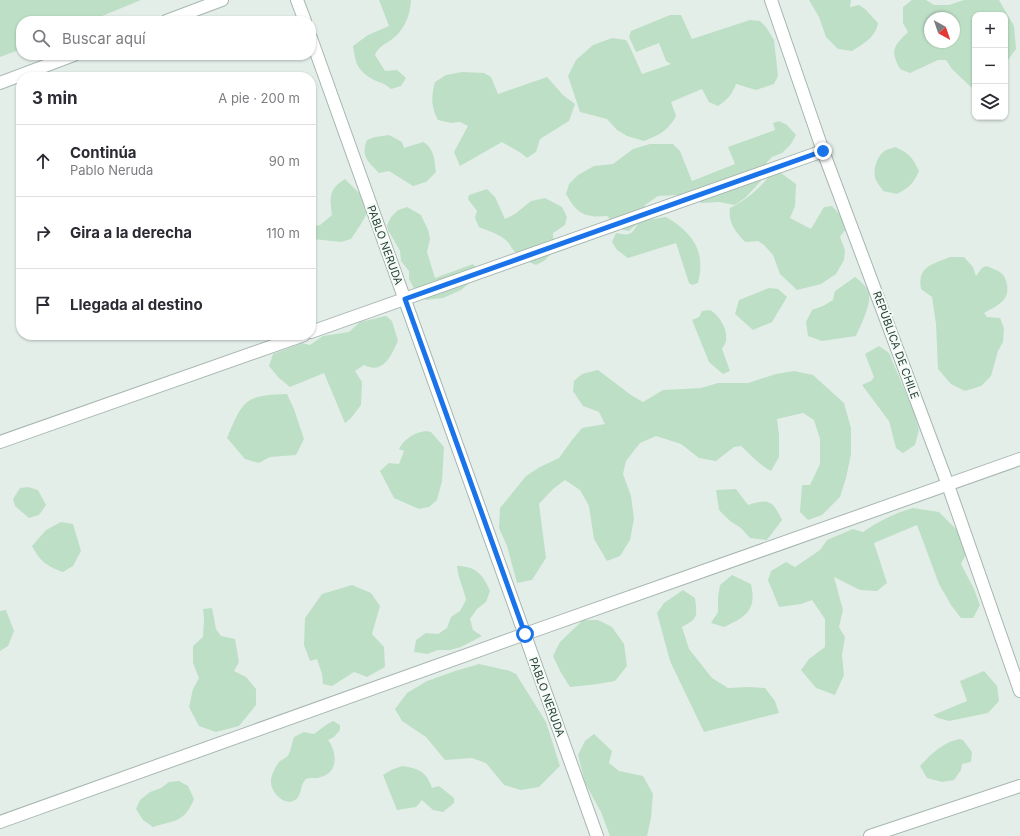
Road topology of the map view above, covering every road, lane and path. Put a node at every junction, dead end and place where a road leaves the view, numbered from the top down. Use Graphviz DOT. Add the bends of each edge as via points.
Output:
graph roads {
  1 [pos="222,0"];
  2 [pos="297,0"];
  3 [pos="771,0"];
  4 [pos="179,16"];
  5 [pos="303,16"];
  6 [pos="316,52"];
  7 [pos="61,60"];
  8 [pos="29,72"];
  9 [pos="16,77"];
  10 [pos="0,83"];
  11 [pos="823,151"];
  12 [pos="405,299"];
  13 [pos="316,330"];
  14 [pos="290,340"];
  15 [pos="0,442"];
  16 [pos="1020,459"];
  17 [pos="948,485"];
  18 [pos="525,634"];
  19 [pos="1020,691"];
  20 [pos="1020,786"];
  21 [pos="0,822"];
  22 [pos="597,836"];
  23 [pos="870,836"];
  1 -- 4 [label="street"];
  2 -- 5 [label="street"];
  3 -- 11 [label="street, REPÚBLICA DE CHILE"];
  6 -- 12 [label="street, PABLO NERUDA"];
  7 -- 8 [label="street"];
  9 -- 10 [label="street"];
  11 -- 12 [label="street"];
  11 -- 17 [label="street, REPÚBLICA DE CHILE"];
  12 -- 13 [label="street"];
  12 -- 18 [label="street, PABLO NERUDA"];
  14 -- 15 [label="street"];
  16 -- 17 [label="street"];
  17 -- 18 [label="street"];
  17 -- 19 [label="street, REPÚBLICA DE CHILE"];
  18 -- 21 [label="street"];
  18 -- 22 [label="street, PABLO NERUDA"];
  20 -- 23 [label="street"];
}
